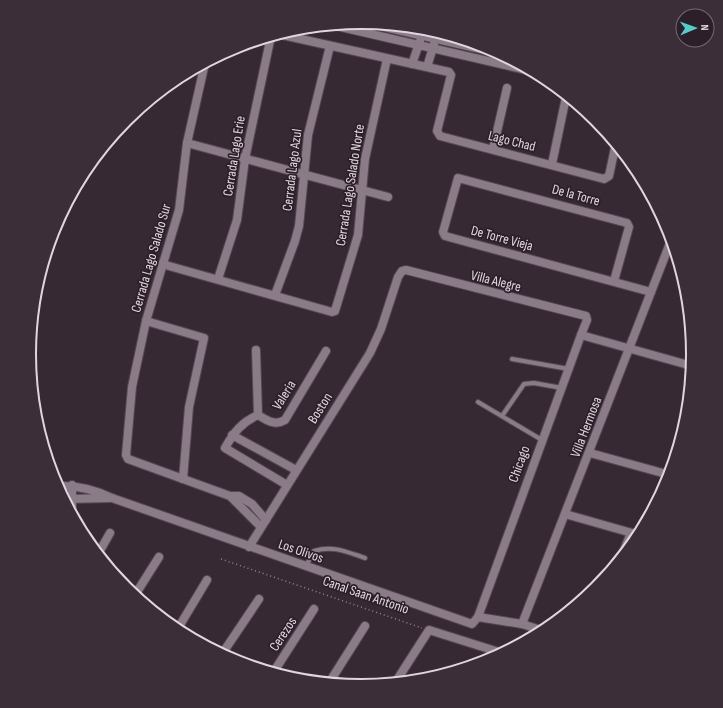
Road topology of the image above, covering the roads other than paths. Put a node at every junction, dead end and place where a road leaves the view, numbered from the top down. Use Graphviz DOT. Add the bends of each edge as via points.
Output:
graph roads {
  1 [pos="362,29"];
  2 [pos="416,34"];
  3 [pos="422,35"];
  4 [pos="290,37"];
  5 [pos="436,38"];
  6 [pos="270,42"];
  7 [pos="453,42"];
  8 [pos="419,45"];
  9 [pos="330,46"];
  10 [pos="432,48"];
  11 [pos="387,59"];
  12 [pos="412,64"];
  13 [pos="427,67"];
  14 [pos="512,67"];
  15 [pos="203,71"];
  16 [pos="507,88"];
  17 [pos="565,102"];
  18 [pos="186,143"];
  19 [pos="493,149"];
  20 [pos="614,150"];
  21 [pos="245,159"];
  22 [pos="552,164"];
  23 [pos="303,174"];
  24 [pos="460,177"];
  25 [pos="361,190"];
  26 [pos="388,197"];
  27 [pos="668,248"];
  28 [pos="162,264"];
  29 [pos="398,277"];
  30 [pos="218,279"];
  31 [pos="614,281"];
  32 [pos="651,292"];
  33 [pos="275,295"];
  34 [pos="587,320"];
  35 [pos="146,321"];
  36 [pos="582,336"];
  37 [pos="629,349"];
  38 [pos="256,350"];
  39 [pos="326,351"];
  40 [pos="512,359"];
  41 [pos="686,364"];
  42 [pos="569,369"];
  43 [pos="562,388"];
  44 [pos="478,402"];
  45 [pos="258,415"];
  46 [pos="502,416"];
  47 [pos="232,435"];
  48 [pos="542,440"];
  49 [pos="590,453"];
  50 [pos="296,470"];
  51 [pos="664,473"];
  52 [pos="183,479"];
  53 [pos="72,485"];
  54 [pos="287,485"];
  55 [pos="64,486"];
  56 [pos="69,496"];
  57 [pos="230,496"];
  58 [pos="112,498"];
  59 [pos="71,499"];
  60 [pos="565,514"];
  61 [pos="266,520"];
  62 [pos="261,527"];
  63 [pos="630,532"];
  64 [pos="110,533"];
  65 [pos="633,533"];
  66 [pos="626,543"];
  67 [pos="249,547"];
  68 [pos="101,548"];
  69 [pos="160,557"];
  70 [pos="365,558"];
  71 [pos="305,567"];
  72 [pos="207,580"];
  73 [pos="138,590"];
  74 [pos="259,599"];
  75 [pos="314,609"];
  76 [pos="478,617"];
  77 [pos="181,624"];
  78 [pos="522,624"];
  79 [pos="365,626"];
  80 [pos="535,628"];
  81 [pos="226,649"];
  82 [pos="494,650"];
  83 [pos="277,668"];
  84 [pos="399,676"];
  85 [pos="333,677"];
  1 -- 8 [label="street"];
  2 -- 3 [label="street"];
  3 -- 5 [label="street"];
  3 -- 8 [label="street"];
  4 -- 9 [label="street"];
  5 -- 7 [label="street"];
  5 -- 10 [label="street"];
  6 -- 21 [label="street, Cerrada Lago Erie"];
  8 -- 10 [label="street"];
  8 -- 12 [label="street"];
  9 -- 11 [label="street"];
  9 -- 23 [label="street, Cerrada Lago Azul" via="308,136"];
  10 -- 13 [label="street"];
  10 -- 14 [label="street"];
  11 -- 12 [label="street"];
  11 -- 25 [label="street, Cerrada Lago Salado Norte" via="365,159"];
  12 -- 13 [label="street"];
  13 -- 19 [label="street, Lago Chad" via="449,72 451,75 438,135"];
  15 -- 18 [label="street, Cerrada Lago Salado Sur"];
  16 -- 19 [label="street"];
  17 -- 22 [label="street"];
  18 -- 21 [label="street"];
  18 -- 28 [label="street, Cerrada Lago Salado Sur" via="179,210"];
  19 -- 22 [label="street, Lago Chad"];
  20 -- 22 [label="street, Lago Chad" via="609,176 606,179"];
  21 -- 23 [label="street"];
  21 -- 30 [label="street, Cerrada Lago Erie" via="237,220"];
  23 -- 25 [label="street"];
  23 -- 33 [label="street, Cerrada Lago Azul" via="295,241"];
  24 -- 31 [label="street, De la Torre" via="627,223 629,227"];
  24 -- 31 [label="street, De Torre Vieja" via="457,178 443,232 445,236"];
  25 -- 26 [label="street"];
  25 -- 33 [label="street, Cerrada Lago Salado Norte" via="358,235 336,310 332,312"];
  27 -- 32 [label="street, Villa Hermosa"];
  28 -- 30 [label="street"];
  28 -- 35 [label="street, Cerrada Lago Salado Sur"];
  29 -- 34 [label="street, Villa Alegre" via="406,270 586,315"];
  29 -- 50 [label="street, Boston" via="381,329 370,353"];
  30 -- 33 [label="street"];
  31 -- 32 [label="street"];
  32 -- 37 [label="street, Villa Hermosa"];
  34 -- 36 [label="street, Chicago"];
  35 -- 52 [label="street, Cerrada Lago Salado Sur" via="130,402 126,456 128,459"];
  35 -- 52 [label="street" via="204,338 189,407"];
  36 -- 37 [label="street"];
  36 -- 42 [label="street, Chicago"];
  37 -- 41 [label="street"];
  37 -- 49 [label="street, Villa Hermosa"];
  38 -- 45 [label="street"];
  39 -- 45 [label="street, Valeria" via="285,420 280,424 272,423"];
  40 -- 42 [label="lane"];
  42 -- 43 [label="street, Chicago"];
  43 -- 46 [label="lane" via="534,383 524,384"];
  43 -- 48 [label="street, Chicago"];
  44 -- 46 [label="lane"];
  45 -- 47 [label="street, Valeria" via="240,425"];
  46 -- 48 [label="lane"];
  47 -- 50 [label="street"];
  47 -- 54 [label="street, Valeria" via="225,448"];
  48 -- 76 [label="street, Chicago"];
  49 -- 51 [label="street"];
  49 -- 60 [label="street, Villa Hermosa"];
  50 -- 54 [label="street, Boston"];
  52 -- 57 [label="street"];
  53 -- 55 [label="street, Los Olivos"];
  53 -- 56 [label="street"];
  53 -- 58 [label="street, Los Olivos" via="96,490"];
  54 -- 61 [label="street, Boston"];
  57 -- 61 [label="street" via="239,496 249,502"];
  57 -- 62 [label="street"];
  58 -- 59 [label="street"];
  58 -- 67 [label="street, Los Olivos"];
  60 -- 63 [label="street"];
  60 -- 78 [label="street, Villa Hermosa"];
  61 -- 62 [label="street, Boston"];
  62 -- 67 [label="street, Boston"];
  63 -- 65 [label="street"];
  63 -- 66 [label="street"];
  64 -- 68 [label="street"];
  67 -- 71 [label="street, Los Olivos"];
  69 -- 73 [label="street"];
  70 -- 71 [label="lane" via="332,547 324,548 314,551"];
  71 -- 76 [label="street, Los Olivos" via="470,624"];
  72 -- 77 [label="street"];
  74 -- 81 [label="street"];
  75 -- 83 [label="street, Cerezos"];
  76 -- 78 [label="street"];
  78 -- 80 [label="street"];
  79 -- 85 [label="street"];
  82 -- 84 [label="street" via="429,630"];
}
